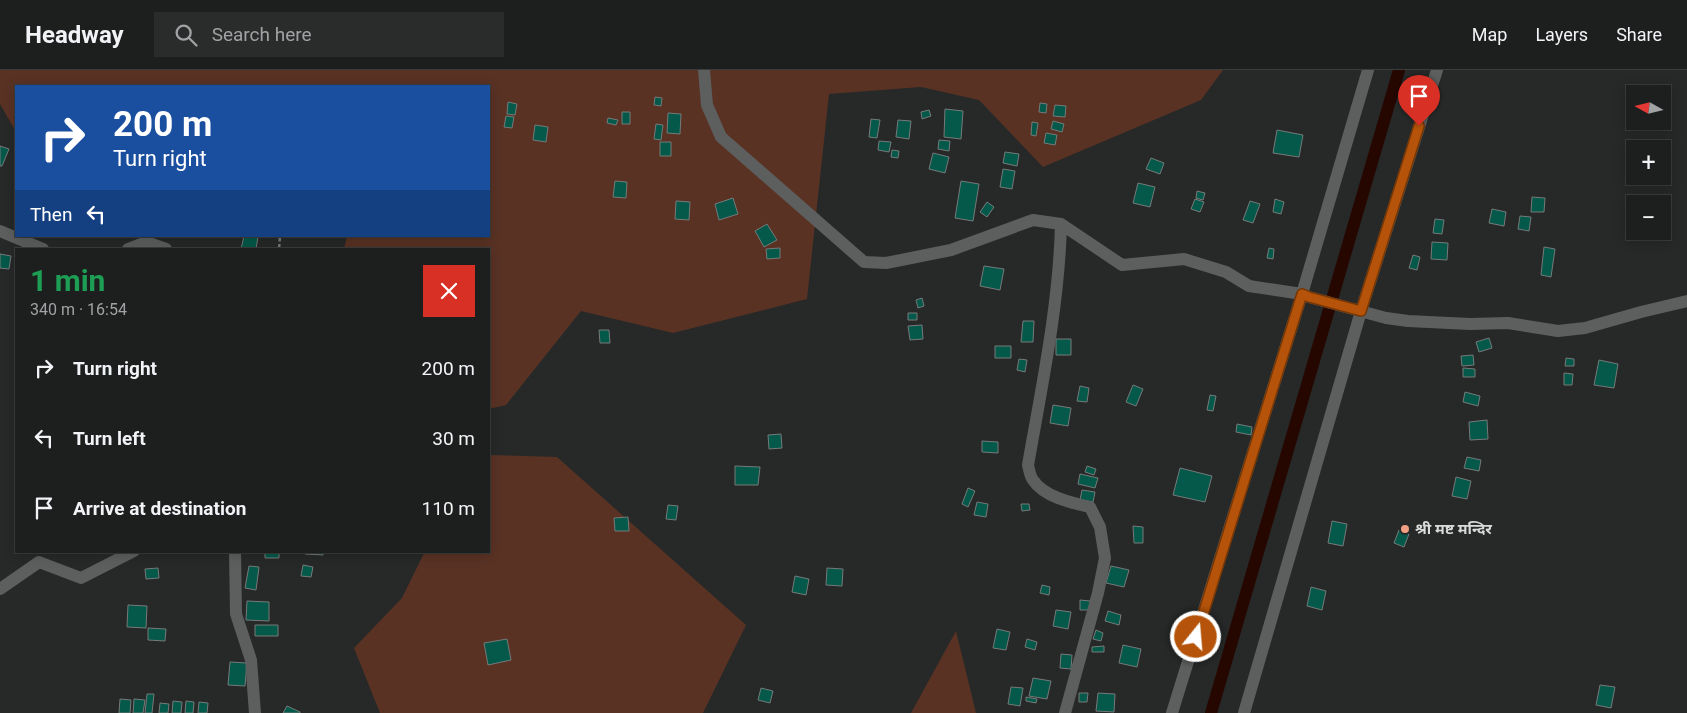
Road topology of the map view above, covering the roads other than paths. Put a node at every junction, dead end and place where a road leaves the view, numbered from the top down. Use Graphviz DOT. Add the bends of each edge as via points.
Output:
graph roads {
  1 [pos="704,70"];
  2 [pos="1368,70"];
  3 [pos="1436,70"];
  4 [pos="1061,224"];
  5 [pos="0,232"];
  6 [pos="40,248"];
  7 [pos="131,248"];
  8 [pos="163,248"];
  9 [pos="1305,295"];
  10 [pos="1687,301"];
  11 [pos="1358,310"];
  12 [pos="130,553"];
  13 [pos="235,553"];
  14 [pos="0,589"];
  15 [pos="255,713"];
  16 [pos="1065,713"];
  17 [pos="1172,713"];
  18 [pos="1244,713"];
  1 -- 4 [label="street" via="707,105 721,137 864,262 886,263 951,250 1033,220"];
  2 -- 9 [label="street"];
  3 -- 11 [label="street"];
  4 -- 9 [label="street" via="1122,265 1184,259 1226,272 1249,286"];
  4 -- 16 [label="street" via="1048,356 1028,465 1033,480 1044,491 1090,508 1100,527 1105,558"];
  5 -- 6 [label="street"];
  7 -- 8 [label="street" via="146,242"];
  9 -- 11 [label="street"];
  9 -- 17 [label="street"];
  10 -- 11 [label="street" via="1585,328 1558,331 1508,323 1408,321"];
  11 -- 18 [label="street"];
  12 -- 14 [label="street" via="81,578 39,562"];
  13 -- 15 [label="street" via="236,614 251,660"];
}
